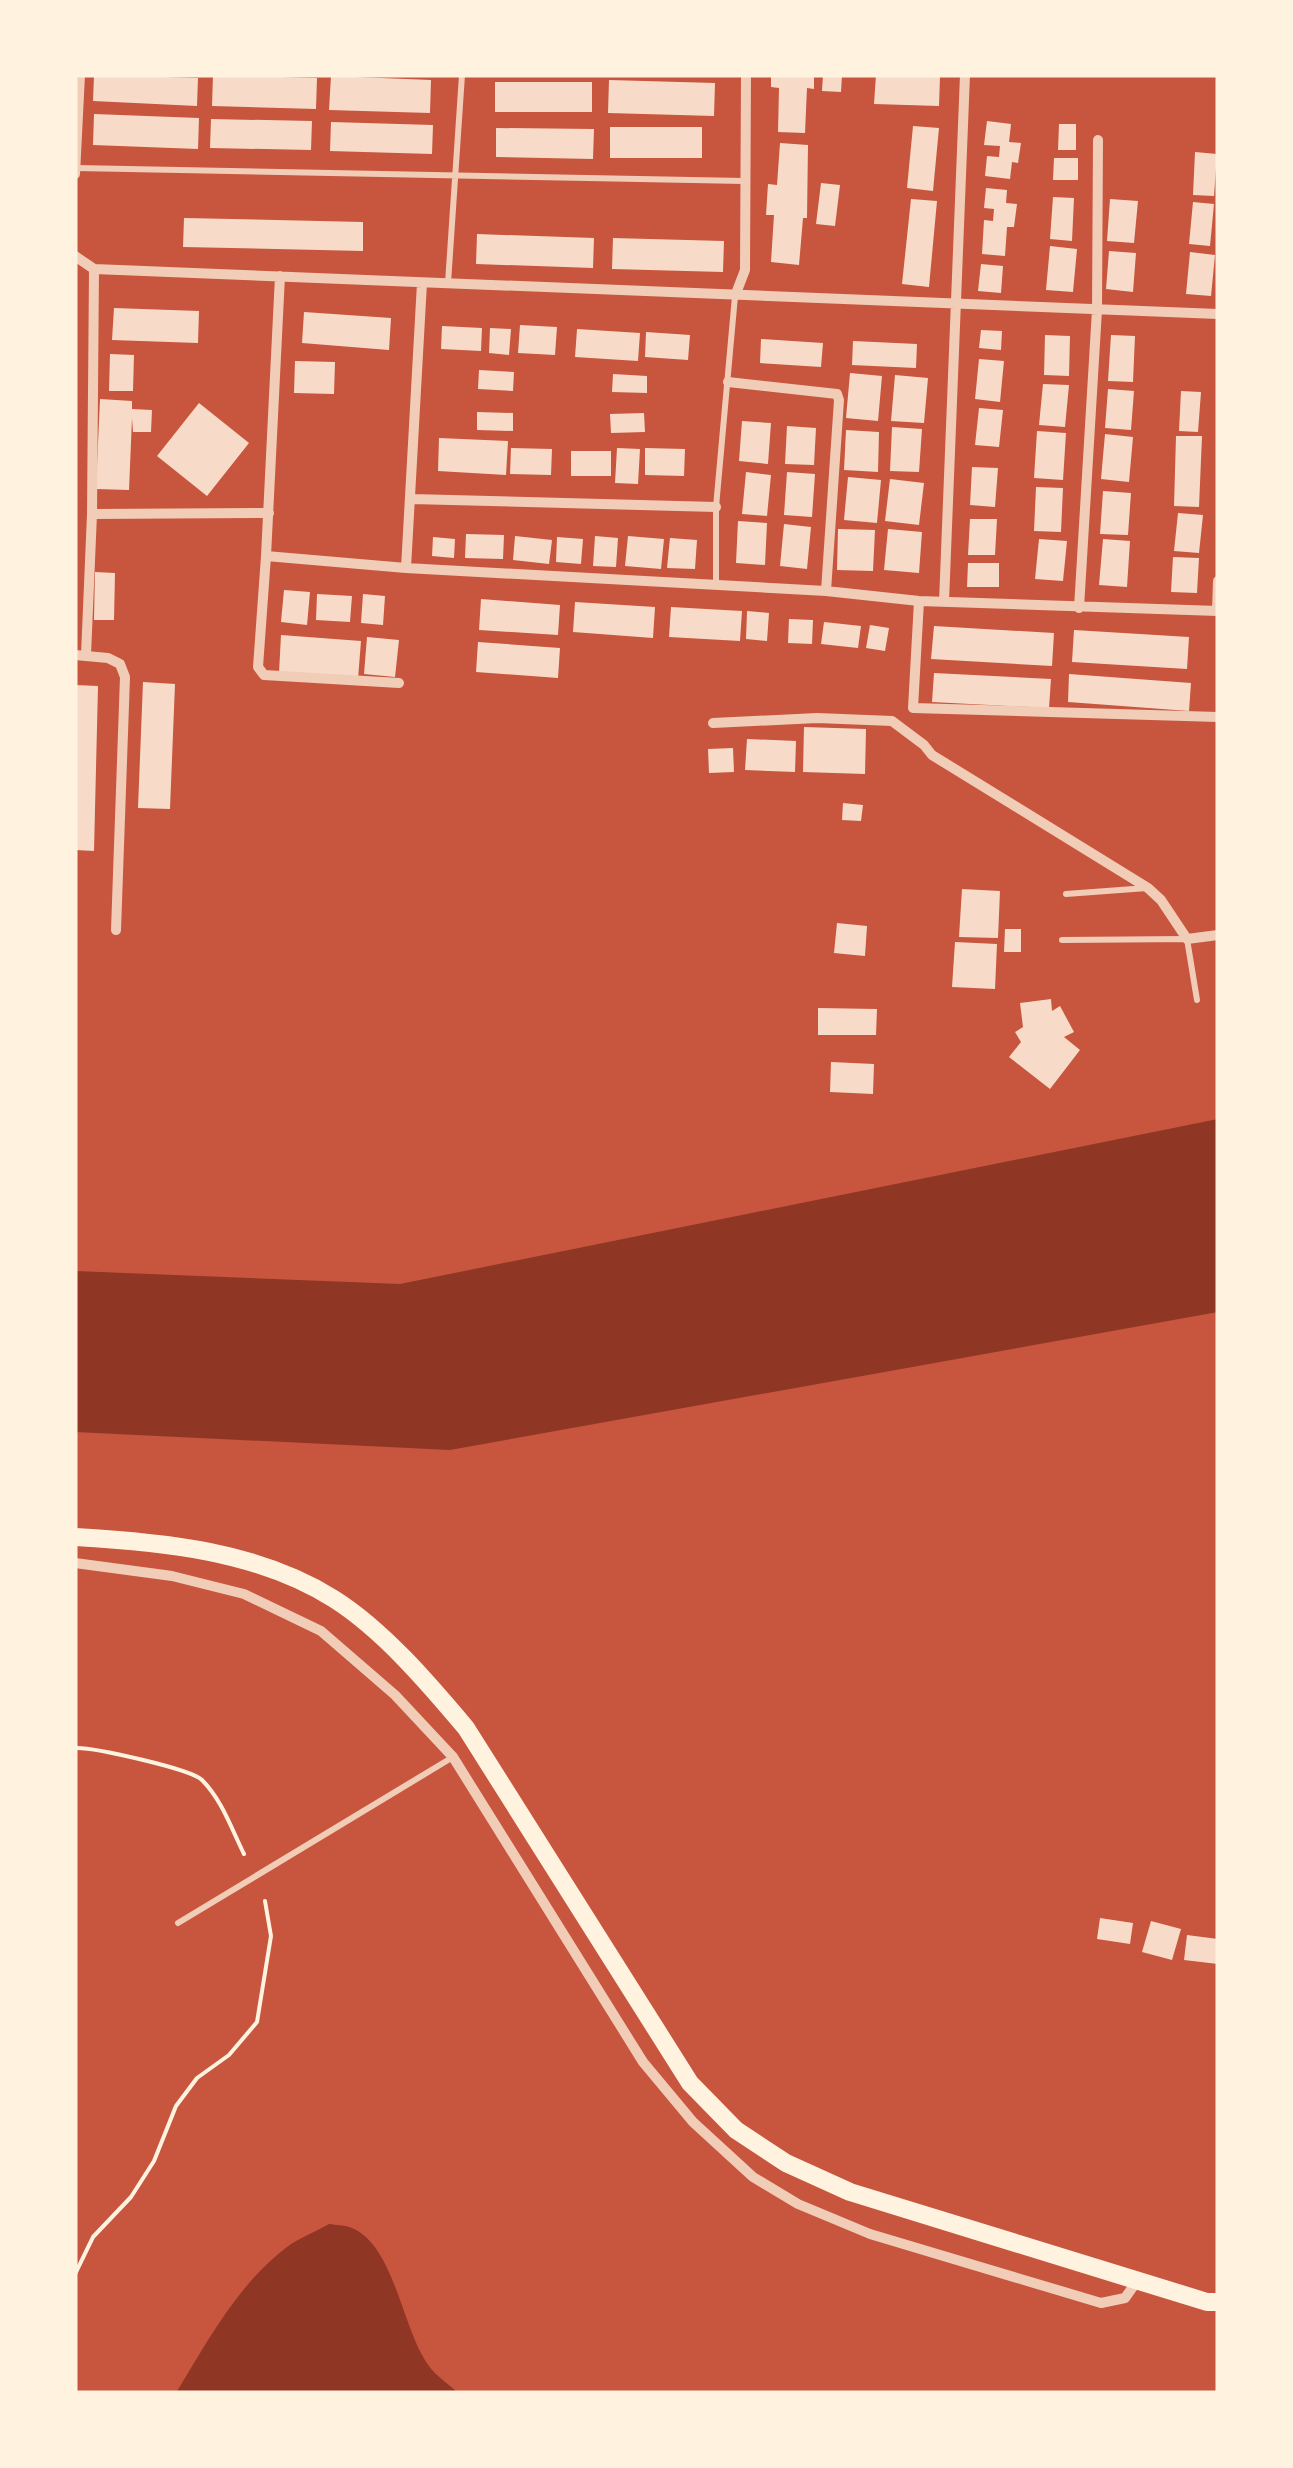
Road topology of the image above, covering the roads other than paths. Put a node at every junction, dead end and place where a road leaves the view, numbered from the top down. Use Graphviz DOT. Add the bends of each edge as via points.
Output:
graph roads {
  1 [pos="80,75"];
  2 [pos="462,75"];
  3 [pos="746,75"];
  4 [pos="965,75"];
  5 [pos="1098,140"];
  6 [pos="75,171"];
  7 [pos="454,175"];
  8 [pos="746,181"];
  9 [pos="75,256"];
  10 [pos="94,269"];
  11 [pos="280,276"];
  12 [pos="422,282"];
  13 [pos="448,283"];
  14 [pos="735,296"];
  15 [pos="954,304"];
  16 [pos="1097,310"];
  17 [pos="1218,314"];
  18 [pos="728,382"];
  19 [pos="411,499"];
  20 [pos="716,507"];
  21 [pos="92,514"];
  22 [pos="269,514"];
  23 [pos="266,556"];
  24 [pos="406,568"];
  25 [pos="1218,580"];
  26 [pos="716,586"];
  27 [pos="826,591"];
  28 [pos="918,601"];
  29 [pos="944,602"];
  30 [pos="1078,608"];
  31 [pos="1217,612"];
  32 [pos="80,655"];
  33 [pos="400,683"];
  34 [pos="1218,717"];
  35 [pos="714,723"];
  36 [pos="1148,888"];
  37 [pos="1066,894"];
  38 [pos="116,930"];
  39 [pos="1218,935"];
  40 [pos="1187,939"];
  41 [pos="1062,940"];
  42 [pos="1197,1000"];
  43 [pos="75,1537"];
  44 [pos="75,1563"];
  45 [pos="453,1757"];
  46 [pos="178,1923"];
  47 [pos="1137,2282"];
  48 [pos="1214,2306"];
  1 -- 6 [label="street"];
  2 -- 7 [label="lane"];
  3 -- 8 [label="street"];
  4 -- 15 [label="street"];
  5 -- 16 [label="street"];
  6 -- 7 [label="lane"];
  7 -- 8 [label="lane"];
  7 -- 13 [label="lane"];
  8 -- 14 [label="street" via="745,270"];
  9 -- 10 [label="street"];
  10 -- 11 [label="street"];
  10 -- 21 [label="street"];
  11 -- 12 [label="street"];
  11 -- 22 [label="street"];
  12 -- 13 [label="street"];
  12 -- 19 [label="street"];
  13 -- 14 [label="street"];
  14 -- 15 [label="street"];
  14 -- 18 [label="lane"];
  15 -- 16 [label="street"];
  15 -- 29 [label="street"];
  16 -- 17 [label="street"];
  16 -- 30 [label="street"];
  18 -- 20 [label="lane"];
  18 -- 27 [label="street" via="837,394"];
  19 -- 20 [label="street"];
  19 -- 24 [label="street"];
  20 -- 26 [label="lane"];
  21 -- 22 [label="street"];
  21 -- 32 [label="street"];
  22 -- 23 [label="street"];
  23 -- 24 [label="street"];
  23 -- 33 [label="street" via="258,667 264,675"];
  24 -- 26 [label="street"];
  25 -- 31 [label="street"];
  26 -- 27 [label="street"];
  27 -- 28 [label="street"];
  28 -- 29 [label="street"];
  28 -- 34 [label="street" via="913,708"];
  29 -- 30 [label="street"];
  30 -- 31 [label="street"];
  32 -- 38 [label="street" via="108,658 125,677"];
  35 -- 36 [label="street" via="892,721 932,755"];
  36 -- 37 [label="lane"];
  36 -- 40 [label="street"];
  39 -- 40 [label="street"];
  40 -- 41 [label="lane"];
  40 -- 42 [label="lane"];
  43 -- 47 [label="main road" via="187,1547 284,1574 335,1600 372,1631 466,1728 690,2083 736,2130 786,2163 850,2192"];
  44 -- 45 [label="street" via="244,1594 322,1631"];
  45 -- 46 [label="lane"];
  45 -- 47 [label="street" via="643,2062 693,2122 753,2177 870,2234 1100,2303 1126,2298"];
  47 -- 48 [label="main road"];
}
